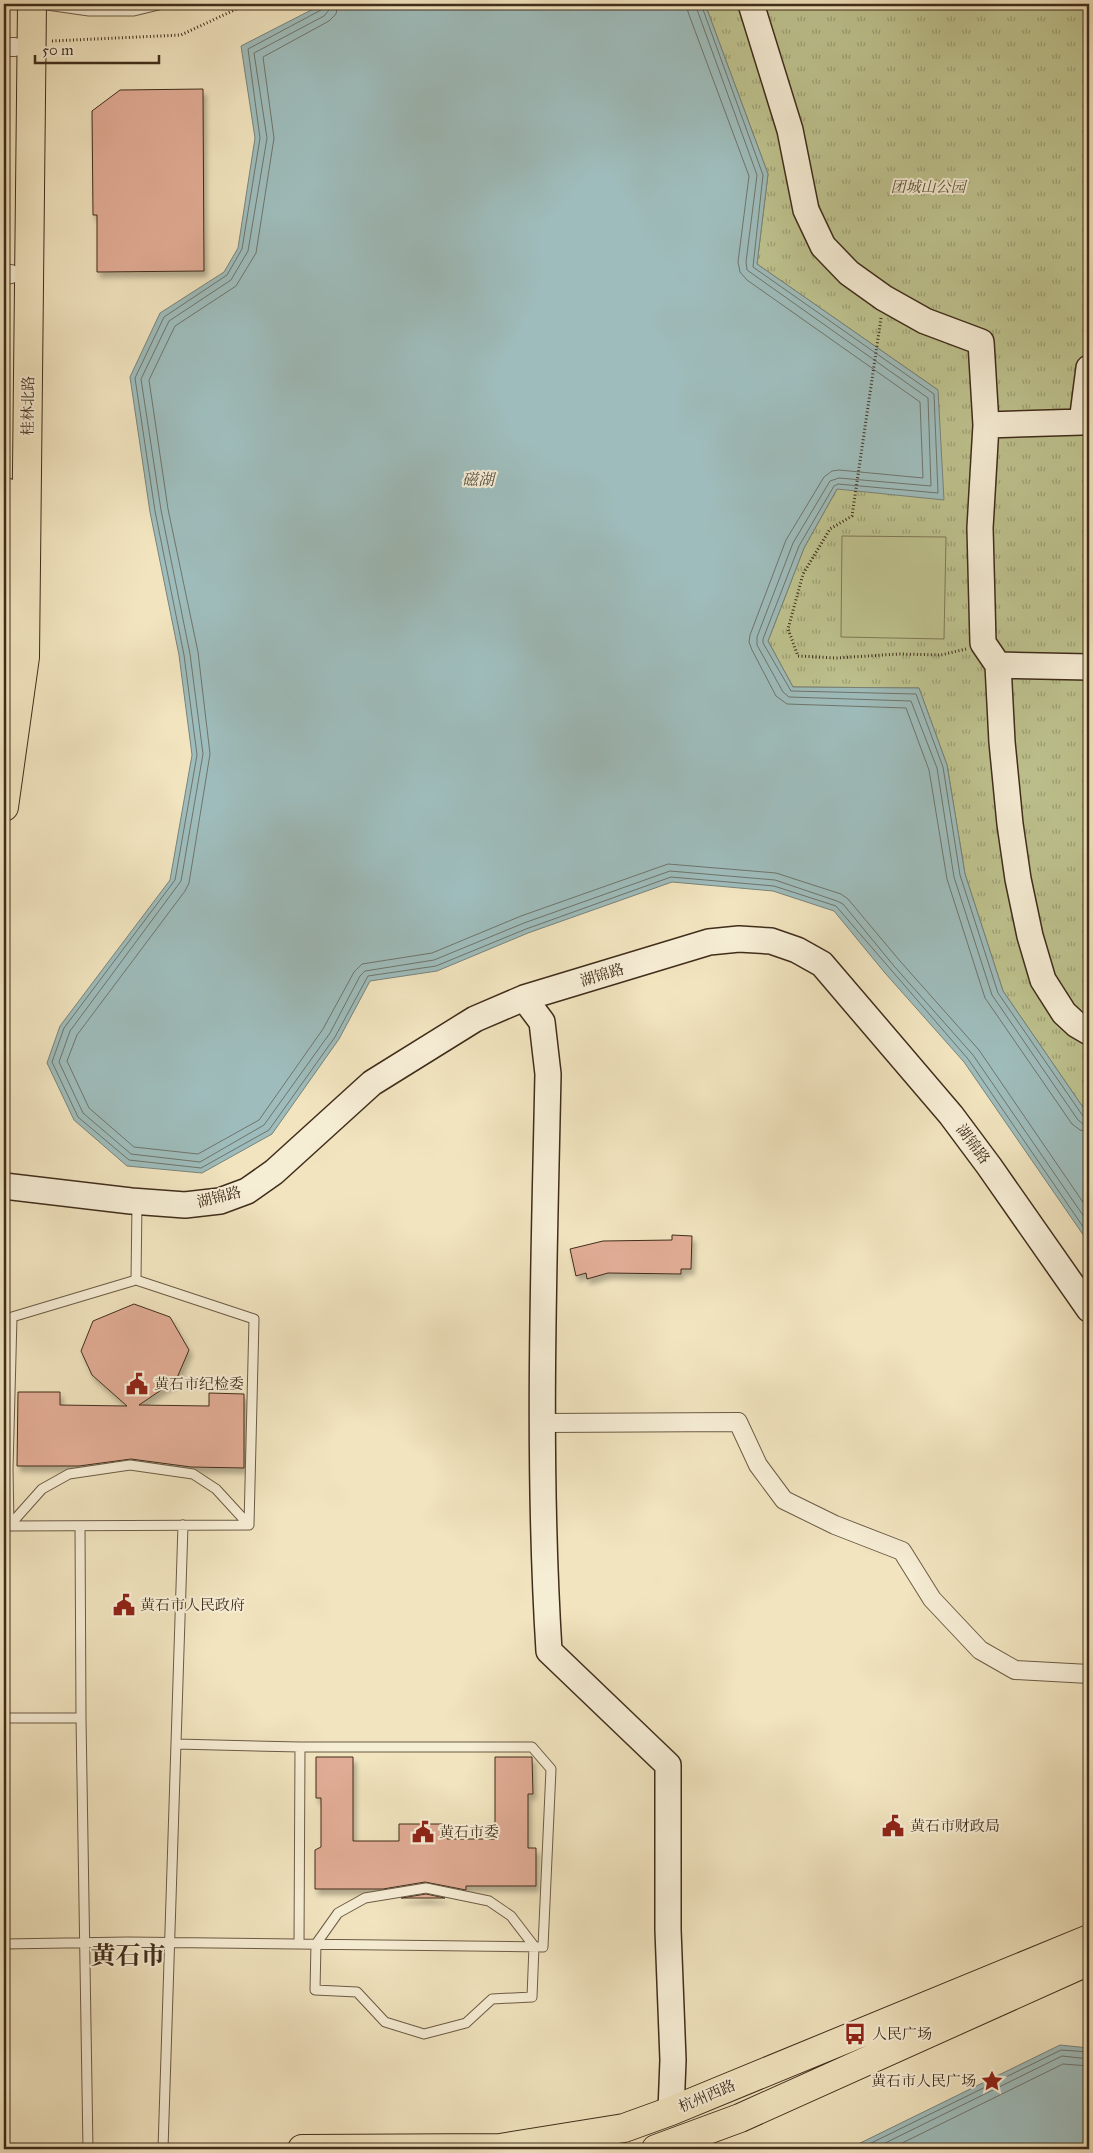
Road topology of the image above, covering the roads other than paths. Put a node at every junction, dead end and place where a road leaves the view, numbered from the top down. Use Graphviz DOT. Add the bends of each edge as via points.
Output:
graph roads {
  1 [pos="15,4"];
  2 [pos="32,4"];
  3 [pos="40,4"];
  4 [pos="163,4"];
  5 [pos="751,4"];
  6 [pos="105,7"];
  7 [pos="17,46"];
  8 [pos="7,275"];
  9 [pos="1089,368"];
  10 [pos="986,425"];
  11 [pos="12,596"];
  12 [pos="12,656"];
  13 [pos="998,665"];
  14 [pos="1089,667"];
  15 [pos="4,807"];
  16 [pos="524,998"];
  17 [pos="1089,1032"];
  18 [pos="4,1186"];
  19 [pos="137,1202"];
  20 [pos="136,1280"];
  21 [pos="1089,1309"];
  22 [pos="543,1423"];
  23 [pos="249,1524"];
  24 [pos="183,1525"];
  25 [pos="8,1526"];
  26 [pos="80,1526"];
  27 [pos="1089,1674"];
  28 [pos="4,1718"];
  29 [pos="81,1718"];
  30 [pos="176,1744"];
  31 [pos="300,1747"];
  32 [pos="1089,1939"];
  33 [pos="86,1942"];
  34 [pos="170,1942"];
  35 [pos="4,1944"];
  36 [pos="299,1944"];
  37 [pos="316,1944"];
  38 [pos="534,1946"];
  39 [pos="1089,1961"];
  40 [pos="671,2111"];
  41 [pos="88,2149"];
  42 [pos="164,2149"];
  43 [pos="302,2149"];
  44 [pos="656,2149"];
  1 -- 7 [label="main road, 桂林北路"];
  2 -- 7 [label="main road, 桂林北路"];
  3 -- 6 [label="lane" via="89,11"];
  4 -- 6 [label="lane" via="134,11"];
  5 -- 10 [label="street" via="790,130 806,210 823,246 849,273 884,298 925,321 981,342"];
  7 -- 8 [label="main road, 桂林北路"];
  7 -- 11 [label="main road, 桂林北路"];
  8 -- 11 [label="main road, 桂林北路"];
  9 -- 10 [label="street" via="1082,422"];
  10 -- 13 [label="street" via="980,528 983,643"];
  11 -- 12 [label="main road, 桂林北路"];
  12 -- 15 [label="main road, 桂林北路"];
  13 -- 14 [label="street"];
  13 -- 17 [label="street" via="1010,824 1030,936 1043,980 1053,998 1076,1025"];
  16 -- 19 [label="street, 湖锦路" via="475,1019 372,1083 274,1172 247,1191 220,1201 185,1205"];
  16 -- 21 [label="street, 湖锦路" via="709,942 739,939 770,941 797,950 822,964 945,1108 990,1166"];
  16 -- 22 [label="street" via="542,1022 548,1074"];
  18 -- 19 [label="street, 湖锦路"];
  19 -- 20 [label="lane"];
  20 -- 23 [label="lane" via="254,1319"];
  20 -- 25 [label="lane" via="12,1318"];
  22 -- 27 [label="street" via="738,1422 758,1465 784,1500 835,1525 902,1551 932,1599 980,1650 1015,1670"];
  22 -- 40 [label="street" via="544,1574 549,1651 668,1765"];
  23 -- 24 [label="lane"];
  23 -- 25 [label="lane" via="216,1489 193,1474 130,1465 68,1474 42,1489"];
  24 -- 26 [label="lane"];
  24 -- 30 [label="lane"];
  25 -- 26 [label="lane"];
  26 -- 29 [label="lane"];
  28 -- 29 [label="lane"];
  29 -- 33 [label="lane"];
  30 -- 31 [label="lane"];
  30 -- 34 [label="lane"];
  31 -- 36 [label="lane"];
  31 -- 38 [label="lane" via="532,1746 551,1769 543,1947"];
  32 -- 40 [label="main road, 杭州西路"];
  33 -- 34 [label="lane"];
  33 -- 35 [label="lane"];
  33 -- 41 [label="lane"];
  34 -- 36 [label="lane"];
  34 -- 42 [label="lane"];
  36 -- 37 [label="lane"];
  37 -- 38 [label="lane"];
  37 -- 38 [label="lane" via="338,1913 365,1898 426,1888 489,1901 511,1916"];
  37 -- 38 [label="lane" via="314,1990 357,1992 385,2022 424,2034 466,2023 492,1999 532,1997"];
  39 -- 44 [label="main road, 杭州西路" via="740,2118"];
  40 -- 43 [label="main road, 杭州西路" via="624,2128 500,2148"];
}
